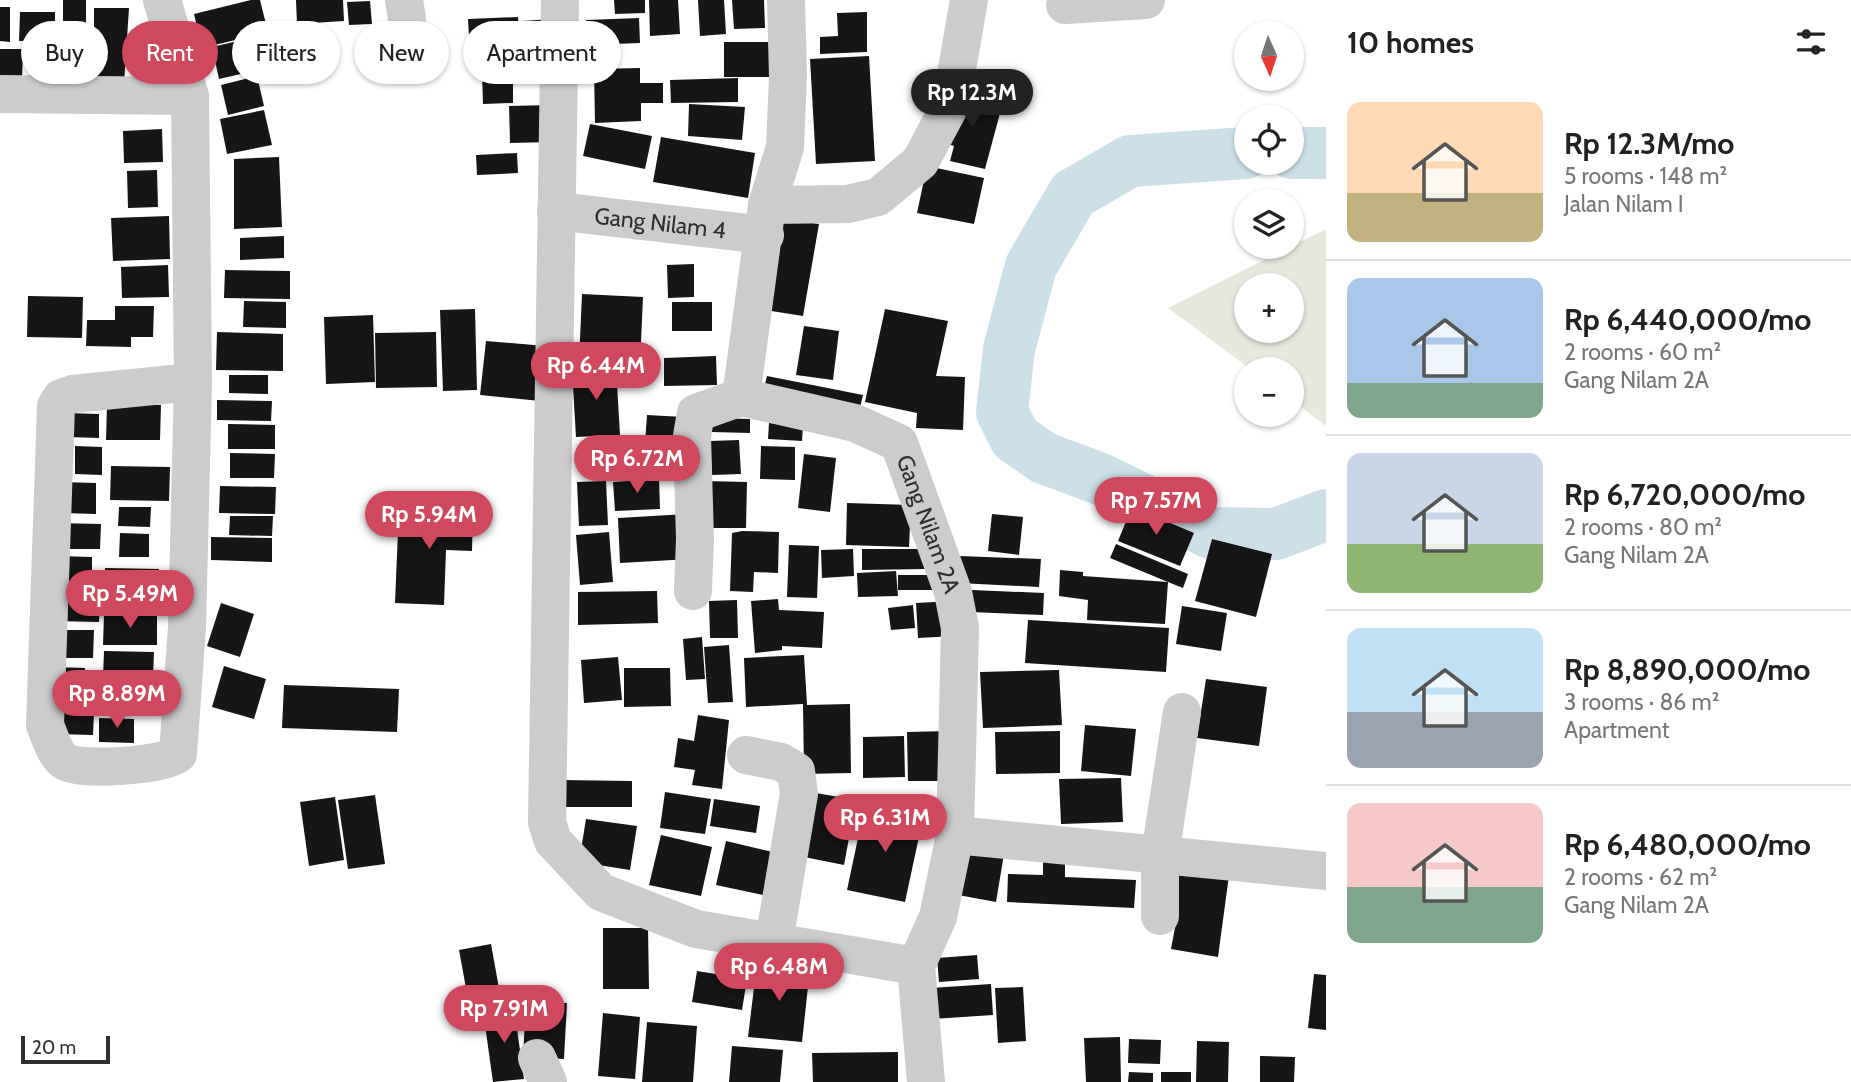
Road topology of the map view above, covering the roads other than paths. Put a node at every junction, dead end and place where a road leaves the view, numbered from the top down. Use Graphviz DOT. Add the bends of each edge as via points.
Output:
graph roads {
  1 [pos="162,0"];
  2 [pos="560,0"];
  3 [pos="786,0"];
  4 [pos="969,0"];
  5 [pos="1146,0"];
  6 [pos="1065,5"];
  7 [pos="0,94"];
  8 [pos="190,96"];
  9 [pos="556,211"];
  10 [pos="766,220"];
  11 [pos="192,382"];
  12 [pos="741,397"];
  13 [pos="693,591"];
  14 [pos="1182,712"];
  15 [pos="747,755"];
  16 [pos="955,835"];
  17 [pos="1160,855"];
  18 [pos="1326,871"];
  19 [pos="1160,916"];
  20 [pos="774,940"];
  21 [pos="916,965"];
  22 [pos="926,1082"];
  1 -- 8 [label="street"];
  2 -- 9 [label="street"];
  3 -- 10 [label="street" via="785,147"];
  4 -- 10 [label="street, Gang Nilam 4" via="951,104 920,162 878,197"];
  5 -- 6 [label="street"];
  7 -- 8 [label="street"];
  8 -- 11 [label="street"];
  9 -- 10 [label="street, Gang Nilam 4"];
  9 -- 20 [label="street" via="547,822 553,841 601,892 696,929"];
  10 -- 12 [label="street"];
  11 -- 11 [label="street" via="73,394 61,398 56,406 45,725 59,757 80,768 153,762 178,754 187,628"];
  12 -- 13 [label="street" via="696,413 692,436"];
  12 -- 16 [label="street, Gang Nilam 2A" via="855,423 888,436 904,451 953,592 960,628"];
  14 -- 17 [label="street"];
  15 -- 20 [label="street" via="781,762 796,771 799,794"];
  16 -- 17 [label="street"];
  16 -- 21 [label="street, Gang Nilam 2A" via="938,917"];
  17 -- 18 [label="street"];
  17 -- 19 [label="street"];
  20 -- 21 [label="street"];
  21 -- 22 [label="street, Gang Nilam 2A"];
}
